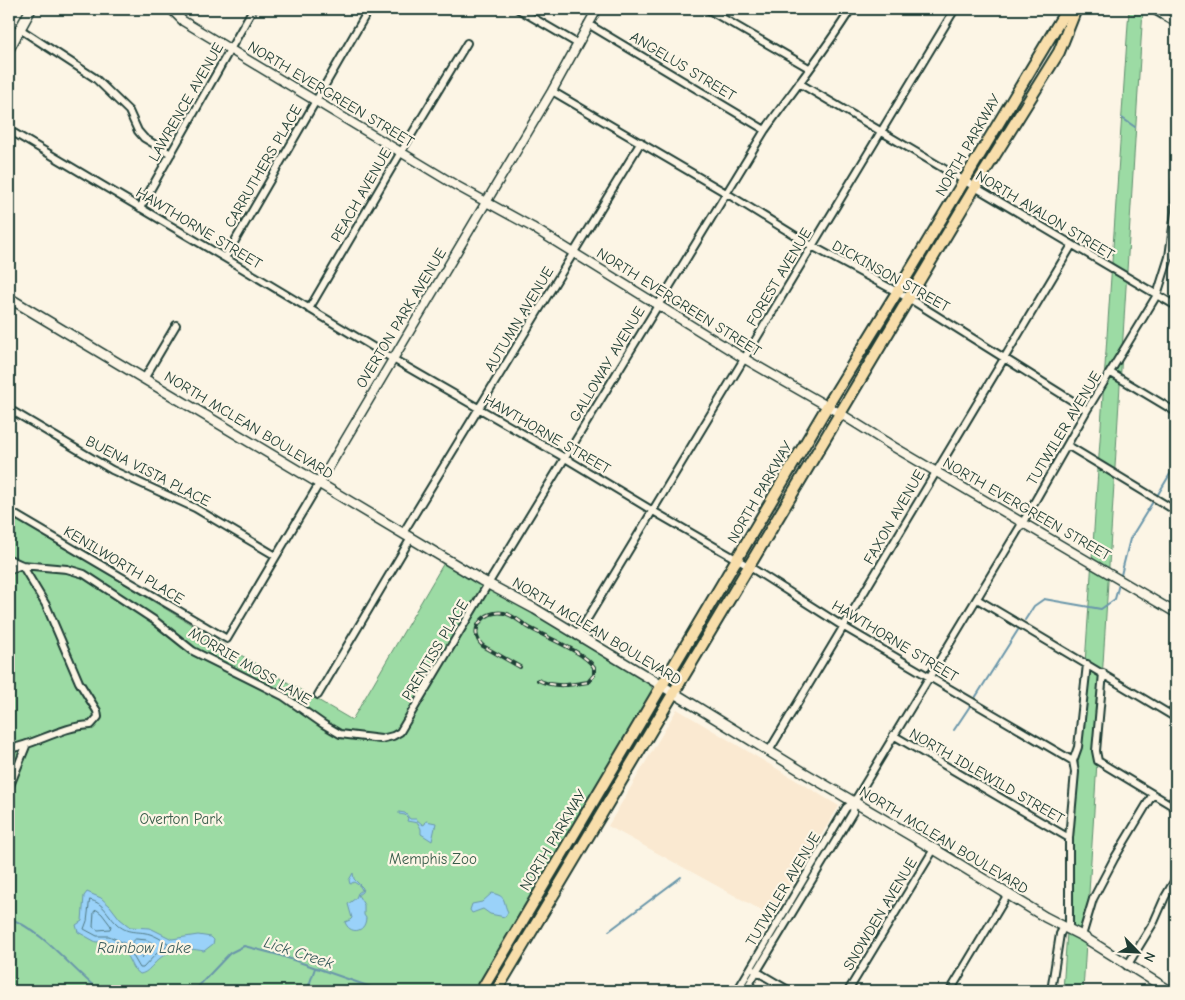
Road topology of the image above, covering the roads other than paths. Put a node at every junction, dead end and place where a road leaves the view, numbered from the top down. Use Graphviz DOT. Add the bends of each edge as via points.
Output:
graph roads {
  1 [pos="31,9"];
  2 [pos="171,9"];
  3 [pos="254,9"];
  4 [pos="369,9"];
  5 [pos="518,9"];
  6 [pos="597,9"];
  7 [pos="707,9"];
  8 [pos="851,9"];
  9 [pos="955,9"];
  10 [pos="1152,9"];
  11 [pos="1064,12"];
  12 [pos="1076,12"];
  13 [pos="1176,23"];
  14 [pos="588,24"];
  15 [pos="20,29"];
  16 [pos="467,43"];
  17 [pos="578,44"];
  18 [pos="9,49"];
  19 [pos="230,50"];
  20 [pos="809,68"];
  21 [pos="799,83"];
  22 [pos="552,91"];
  23 [pos="315,101"];
  24 [pos="9,130"];
  25 [pos="765,130"];
  26 [pos="881,133"];
  27 [pos="641,142"];
  28 [pos="401,152"];
  29 [pos="171,154"];
  30 [pos="965,181"];
  31 [pos="1176,181"];
  32 [pos="975,187"];
  33 [pos="726,193"];
  34 [pos="487,201"];
  35 [pos="140,208"];
  36 [pos="1176,213"];
  37 [pos="1072,245"];
  38 [pos="812,246"];
  39 [pos="573,252"];
  40 [pos="225,258"];
  41 [pos="898,292"];
  42 [pos="1158,295"];
  43 [pos="9,298"];
  44 [pos="910,299"];
  45 [pos="658,304"];
  46 [pos="1176,306"];
  47 [pos="309,309"];
  48 [pos="176,325"];
  49 [pos="1004,358"];
  50 [pos="393,359"];
  51 [pos="745,359"];
  52 [pos="1111,373"];
  53 [pos="144,378"];
  54 [pos="828,406"];
  55 [pos="9,408"];
  56 [pos="479,409"];
  57 [pos="1087,410"];
  58 [pos="1176,412"];
  59 [pos="841,414"];
  60 [pos="1066,445"];
  61 [pos="565,458"];
  62 [pos="935,471"];
  63 [pos="319,484"];
  64 [pos="9,511"];
  65 [pos="652,511"];
  66 [pos="1176,511"];
  67 [pos="1023,522"];
  68 [pos="402,533"];
  69 [pos="411,538"];
  70 [pos="276,556"];
  71 [pos="9,559"];
  72 [pos="737,560"];
  73 [pos="22,565"];
  74 [pos="750,567"];
  75 [pos="9,570"];
  76 [pos="488,584"];
  77 [pos="977,598"];
  78 [pos="1176,613"];
  79 [pos="844,626"];
  80 [pos="577,636"];
  81 [pos="227,639"];
  82 [pos="1087,664"];
  83 [pos="1103,673"];
  84 [pos="929,676"];
  85 [pos="662,686"];
  86 [pos="674,693"];
  87 [pos="318,695"];
  88 [pos="1176,718"];
  89 [pos="403,728"];
  90 [pos="893,735"];
  91 [pos="26,746"];
  92 [pos="9,749"];
  93 [pos="769,750"];
  94 [pos="1072,761"];
  95 [pos="9,788"];
  96 [pos="1153,794"];
  97 [pos="854,802"];
  98 [pos="1176,808"];
  99 [pos="1070,838"];
  100 [pos="934,849"];
  101 [pos="1176,878"];
  102 [pos="1008,894"];
  103 [pos="1066,929"];
  104 [pos="1082,936"];
  105 [pos="1127,966"];
  106 [pos="754,970"];
  107 [pos="481,991"];
  108 [pos="496,991"];
  109 [pos="737,991"];
  110 [pos="745,991"];
  111 [pos="790,991"];
  112 [pos="848,991"];
  113 [pos="950,991"];
  114 [pos="1052,991"];
  115 [pos="1170,991"];
  1 -- 15 [label="main road"];
  2 -- 19 [label="street, NORTH EVERGREEN STREET" via="183,21"];
  3 -- 19 [label="street, LAWRENCE AVENUE"];
  4 -- 23 [label="street, CARRUTHERS PLACE"];
  5 -- 17 [label="street"];
  6 -- 14 [label="street, OVERTON PARK AVENUE"];
  7 -- 20 [label="street"];
  8 -- 20 [label="street, GALLOWAY AVENUE" via="830,43"];
  9 -- 26 [label="street, FOREST AVENUE"];
  10 -- 13 [label="street"];
  11 -- 30 [label="main road, NORTH PARKWAY"];
  12 -- 32 [label="main road, NORTH PARKWAY" via="1059,52"];
  14 -- 17 [label="street, OVERTON PARK AVENUE"];
  14 -- 25 [label="street, ANGELUS STREET"];
  15 -- 18 [label="main road"];
  15 -- 29 [label="street" via="95,78 130,110 144,138"];
  16 -- 28 [label="street, PEACH AVENUE"];
  17 -- 22 [label="street, OVERTON PARK AVENUE"];
  19 -- 23 [label="street, NORTH EVERGREEN STREET"];
  19 -- 29 [label="street, LAWRENCE AVENUE"];
  20 -- 21 [label="street, GALLOWAY AVENUE"];
  21 -- 25 [label="street, GALLOWAY AVENUE"];
  21 -- 26 [label="street, NORTH AVALON STREET"];
  22 -- 27 [label="street, DICKINSON STREET"];
  22 -- 34 [label="street, OVERTON PARK AVENUE"];
  23 -- 28 [label="street, NORTH EVERGREEN STREET"];
  23 -- 40 [label="street, CARRUTHERS PLACE"];
  24 -- 35 [label="street, HAWTHORNE STREET"];
  25 -- 33 [label="street, GALLOWAY AVENUE"];
  26 -- 30 [label="street, NORTH AVALON STREET"];
  26 -- 38 [label="street, FOREST AVENUE"];
  27 -- 33 [label="street, DICKINSON STREET"];
  27 -- 39 [label="street, AUTUMN AVENUE"];
  28 -- 34 [label="street, NORTH EVERGREEN STREET"];
  28 -- 47 [label="street, PEACH AVENUE"];
  29 -- 35 [label="street, LAWRENCE AVENUE"];
  30 -- 32 [label="street, NORTH AVALON STREET"];
  30 -- 41 [label="main road, NORTH PARKWAY"];
  31 -- 36 [label="street, TUTWILER AVENUE"];
  32 -- 37 [label="street, NORTH AVALON STREET"];
  32 -- 44 [label="main road, NORTH PARKWAY"];
  33 -- 38 [label="street, DICKINSON STREET"];
  33 -- 45 [label="street, GALLOWAY AVENUE"];
  34 -- 39 [label="street, NORTH EVERGREEN STREET"];
  34 -- 50 [label="street, OVERTON PARK AVENUE"];
  35 -- 40 [label="street, HAWTHORNE STREET"];
  36 -- 42 [label="street, TUTWILER AVENUE" via="1169,257"];
  37 -- 42 [label="street, NORTH AVALON STREET"];
  37 -- 49 [label="street, FAXON AVENUE"];
  38 -- 41 [label="street, DICKINSON STREET"];
  38 -- 51 [label="street, FOREST AVENUE"];
  39 -- 45 [label="street, NORTH EVERGREEN STREET"];
  39 -- 56 [label="street, AUTUMN AVENUE"];
  40 -- 47 [label="street, HAWTHORNE STREET"];
  41 -- 44 [label="street, DICKINSON STREET"];
  41 -- 54 [label="main road, NORTH PARKWAY"];
  42 -- 46 [label="street, NORTH AVALON STREET"];
  42 -- 52 [label="street, TUTWILER AVENUE"];
  43 -- 53 [label="main road, NORTH MCLEAN BOULEVARD"];
  44 -- 49 [label="street, DICKINSON STREET"];
  44 -- 59 [label="main road, NORTH PARKWAY"];
  45 -- 51 [label="street, NORTH EVERGREEN STREET"];
  45 -- 61 [label="street, GALLOWAY AVENUE"];
  47 -- 50 [label="street, HAWTHORNE STREET"];
  48 -- 53 [label="street"];
  49 -- 57 [label="street, DICKINSON STREET"];
  49 -- 62 [label="street, FAXON AVENUE"];
  50 -- 56 [label="street, HAWTHORNE STREET"];
  50 -- 63 [label="street, OVERTON PARK AVENUE"];
  51 -- 54 [label="street, NORTH EVERGREEN STREET"];
  51 -- 65 [label="street, FOREST AVENUE"];
  52 -- 57 [label="street, TUTWILER AVENUE"];
  52 -- 58 [label="street"];
  53 -- 63 [label="main road, NORTH MCLEAN BOULEVARD"];
  54 -- 59 [label="street, NORTH EVERGREEN STREET"];
  54 -- 72 [label="main road, NORTH PARKWAY"];
  55 -- 70 [label="street, BUENA VISTA PLACE" via="112,470 196,508"];
  56 -- 61 [label="street, HAWTHORNE STREET"];
  56 -- 68 [label="street, AUTUMN AVENUE"];
  57 -- 60 [label="street, TUTWILER AVENUE"];
  59 -- 62 [label="street, NORTH EVERGREEN STREET"];
  59 -- 74 [label="main road, NORTH PARKWAY"];
  60 -- 66 [label="street"];
  60 -- 67 [label="street, TUTWILER AVENUE"];
  61 -- 65 [label="street, HAWTHORNE STREET"];
  61 -- 76 [label="street, GALLOWAY AVENUE"];
  62 -- 67 [label="street, NORTH EVERGREEN STREET"];
  62 -- 79 [label="street, FAXON AVENUE"];
  63 -- 68 [label="main road, NORTH MCLEAN BOULEVARD"];
  63 -- 70 [label="street, OVERTON PARK AVENUE"];
  64 -- 81 [label="street, KENILWORTH PLACE"];
  65 -- 72 [label="street, HAWTHORNE STREET"];
  65 -- 80 [label="street, FOREST AVENUE"];
  67 -- 77 [label="street, TUTWILER AVENUE"];
  67 -- 78 [label="street, NORTH EVERGREEN STREET"];
  68 -- 69 [label="main road, NORTH MCLEAN BOULEVARD"];
  69 -- 76 [label="main road, NORTH MCLEAN BOULEVARD"];
  69 -- 87 [label="street"];
  70 -- 81 [label="street, OVERTON PARK AVENUE"];
  71 -- 73 [label="street, MORRIE MOSS LANE"];
  72 -- 74 [label="street, HAWTHORNE STREET"];
  72 -- 85 [label="main road, NORTH PARKWAY"];
  73 -- 75 [label="street"];
  73 -- 89 [label="street, MORRIE MOSS LANE" via="62,568 84,574 154,620 193,651 283,696 340,734 381,739 393,736"];
  73 -- 91 [label="street" via="46,604 79,682 98,713 91,725 67,729"];
  74 -- 79 [label="street, HAWTHORNE STREET"];
  74 -- 86 [label="main road, NORTH PARKWAY"];
  76 -- 80 [label="main road, NORTH MCLEAN BOULEVARD"];
  76 -- 89 [label="street, PRENTISS PLACE"];
  77 -- 82 [label="street"];
  77 -- 84 [label="street, TUTWILER AVENUE"];
  79 -- 84 [label="street, HAWTHORNE STREET"];
  79 -- 93 [label="street, FAXON AVENUE"];
  80 -- 85 [label="main road, NORTH MCLEAN BOULEVARD"];
  82 -- 83 [label="street"];
  82 -- 94 [label="street" via="1078,747"];
  83 -- 88 [label="street"];
  83 -- 96 [label="street" via="1096,752 1098,761"];
  84 -- 90 [label="street, TUTWILER AVENUE"];
  84 -- 94 [label="street, HAWTHORNE STREET"];
  85 -- 86 [label="main road, NORTH MCLEAN BOULEVARD"];
  85 -- 107 [label="main road, NORTH PARKWAY"];
  86 -- 93 [label="main road, NORTH MCLEAN BOULEVARD"];
  86 -- 108 [label="main road, NORTH PARKWAY"];
  90 -- 97 [label="street, TUTWILER AVENUE"];
  90 -- 99 [label="street, NORTH IDLEWILD STREET"];
  91 -- 92 [label="street"];
  91 -- 95 [label="street"];
  93 -- 97 [label="main road, NORTH MCLEAN BOULEVARD"];
  94 -- 99 [label="street" via="1075,772"];
  96 -- 98 [label="street"];
  96 -- 104 [label="street" via="1093,899"];
  97 -- 100 [label="main road, NORTH MCLEAN BOULEVARD"];
  97 -- 106 [label="street, TUTWILER AVENUE" via="846,808"];
  99 -- 103 [label="street"];
  100 -- 102 [label="main road, NORTH MCLEAN BOULEVARD"];
  100 -- 112 [label="street, SNOWDEN AVENUE"];
  101 -- 105 [label="street"];
  102 -- 103 [label="main road, NORTH MCLEAN BOULEVARD"];
  102 -- 113 [label="street"];
  103 -- 104 [label="main road, NORTH MCLEAN BOULEVARD"];
  103 -- 114 [label="street" via="1060,934"];
  104 -- 105 [label="main road, NORTH MCLEAN BOULEVARD"];
  105 -- 115 [label="main road, NORTH MCLEAN BOULEVARD"];
  106 -- 109 [label="street, TUTWILER AVENUE"];
  106 -- 110 [label="street, TUTWILER AVENUE"];
  106 -- 111 [label="street"];
}
